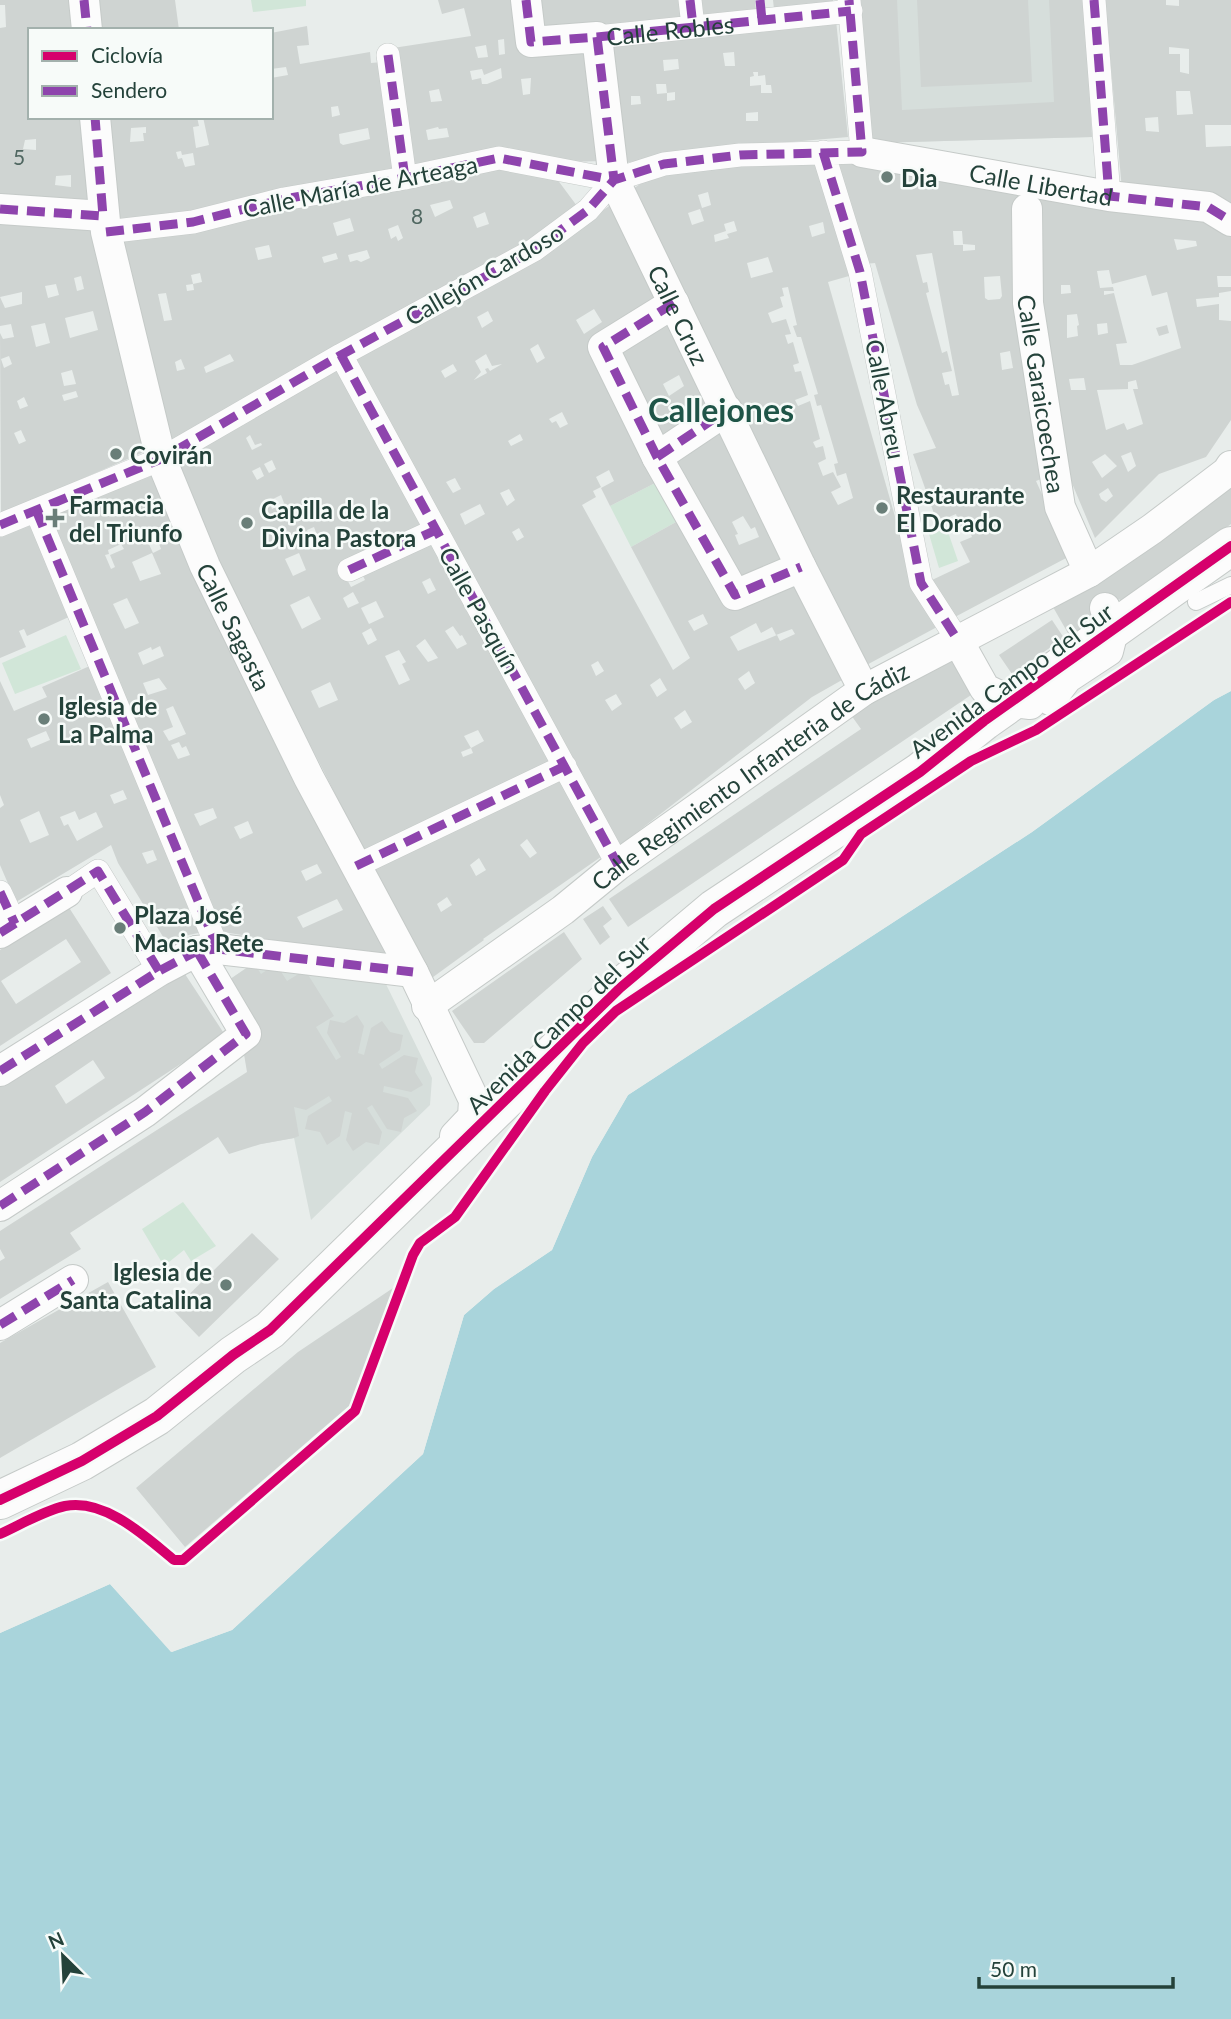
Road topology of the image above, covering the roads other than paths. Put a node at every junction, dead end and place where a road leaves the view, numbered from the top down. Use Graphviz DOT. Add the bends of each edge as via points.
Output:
graph roads {
  1 [pos="85,0"];
  2 [pos="526,0"];
  3 [pos="690,0"];
  4 [pos="1094,0"];
  5 [pos="850,5"];
  6 [pos="761,10"];
  7 [pos="693,26"];
  8 [pos="87,28"];
  9 [pos="597,37"];
  10 [pos="388,55"];
  11 [pos="94,119"];
  12 [pos="823,152"];
  13 [pos="862,152"];
  14 [pos="405,178"];
  15 [pos="614,180"];
  16 [pos="1109,196"];
  17 [pos="0,209"];
  18 [pos="1027,209"];
  19 [pos="1231,221"];
  20 [pos="104,224"];
  21 [pos="674,303"];
  22 [pos="341,355"];
  23 [pos="727,410"];
  24 [pos="657,457"];
  25 [pos="161,458"];
  26 [pos="1231,466"];
  27 [pos="36,510"];
  28 [pos="0,525"];
  29 [pos="436,530"];
  30 [pos="1231,546"];
  31 [pos="801,567"];
  32 [pos="349,570"];
  33 [pos="1088,572"];
  34 [pos="1231,573"];
  35 [pos="1231,585"];
  36 [pos="1196,602"];
  37 [pos="957,639"];
  38 [pos="864,690"];
  39 [pos="1015,704"];
  40 [pos="565,766"];
  41 [pos="920,772"];
  42 [pos="618,865"];
  43 [pos="356,866"];
  44 [pos="0,892"];
  45 [pos="67,892"];
  46 [pos="714,909"];
  47 [pos="7,929"];
  48 [pos="207,950"];
  49 [pos="159,971"];
  50 [pos="413,972"];
  51 [pos="427,1006"];
  52 [pos="0,1071"];
  53 [pos="474,1100"];
  54 [pos="400,1205"];
  55 [pos="0,1206"];
  56 [pos="73,1280"];
  57 [pos="0,1325"];
  58 [pos="233,1355"];
  59 [pos="0,1500"];
  1 -- 8 [label="street"];
  2 -- 9 [label="street, Calle Robles" via="531,42"];
  3 -- 7 [label="street"];
  4 -- 16 [label="street, Calle Libertad"];
  5 -- 6 [label="street, Calle Robles"];
  5 -- 13 [label="street"];
  6 -- 7 [label="street, Calle Robles"];
  7 -- 9 [label="street, Calle Robles"];
  9 -- 15 [label="street, Calle Cruz"];
  10 -- 14 [label="street"];
  11 -- 20 [label="street, Calle Sagasta"];
  12 -- 13 [label="street"];
  12 -- 15 [label="street" via="664,164"];
  12 -- 37 [label="street, Calle Abreu" via="860,272 921,583"];
  13 -- 16 [label="street, Calle Libertad"];
  14 -- 15 [label="street, Calle María de Arteaga" via="499,158"];
  14 -- 20 [label="street, Calle María de Arteaga" via="284,199 192,222"];
  15 -- 21 [label="street, Calle Cruz"];
  15 -- 22 [label="street, Callejón Cardoso" via="588,210 534,250"];
  16 -- 19 [label="street" via="1208,206"];
  17 -- 20 [label="street"];
  18 -- 33 [label="street, Calle Garaicoechea" via="1028,303 1060,508"];
  20 -- 25 [label="street, Calle Sagasta"];
  21 -- 23 [label="street, Calle Cruz"];
  21 -- 24 [label="street" via="603,347"];
  22 -- 25 [label="street, Callejón Cardoso"];
  22 -- 29 [label="street, Calle Pasquín"];
  23 -- 24 [label="street"];
  23 -- 31 [label="street, Calle Cruz"];
  24 -- 31 [label="street" via="735,595"];
  25 -- 27 [label="street, Callejón Cardoso"];
  25 -- 43 [label="street, Calle Sagasta" via="205,566"];
  26 -- 33 [label="street, Calle Regimiento Infanteria de Cádiz"];
  27 -- 28 [label="street, Callejón Cardoso"];
  27 -- 48 [label="street"];
  29 -- 32 [label="street"];
  29 -- 40 [label="street, Calle Pasquín"];
  30 -- 39 [label="street, Avenida Campo del Sur" via="1109,620"];
  31 -- 38 [label="street, Calle Cruz"];
  33 -- 37 [label="street, Calle Regimiento Infanteria de Cádiz"];
  34 -- 36 [label="street, Avenida Campo del Sur"];
  35 -- 36 [label="lane"];
  36 -- 39 [label="street, Avenida Campo del Sur" via="1169,623"];
  37 -- 38 [label="street, Calle Regimiento Infanteria de Cádiz"];
  37 -- 39 [label="street"];
  38 -- 42 [label="street, Calle Regimiento Infanteria de Cádiz"];
  39 -- 41 [label="street, Avenida Campo del Sur"];
  39 -- 41 [label="street, Avenida Campo del Sur" via="995,737"];
  40 -- 42 [label="street, Calle Pasquín"];
  40 -- 43 [label="street"];
  41 -- 46 [label="street, Avenida Campo del Sur"];
  42 -- 51 [label="street, Calle Regimiento Infanteria de Cádiz" via="563,910"];
  43 -- 50 [label="street, Calle Sagasta"];
  44 -- 47 [label="street"];
  45 -- 47 [label="street"];
  45 -- 49 [label="street" via="98,871"];
  46 -- 53 [label="street, Avenida Campo del Sur" via="681,923 607,975"];
  46 -- 54 [label="street, Avenida Campo del Sur" via="620,988"];
  48 -- 49 [label="street"];
  48 -- 50 [label="street"];
  48 -- 55 [label="street" via="246,1034 145,1112"];
  49 -- 52 [label="street"];
  50 -- 51 [label="street, Calle Sagasta"];
  51 -- 53 [label="street, Calle Sagasta"];
  53 -- 54 [label="street" via="473,1117 410,1182"];
  53 -- 58 [label="street, Avenida Campo del Sur" via="261,1315"];
  54 -- 58 [label="street, Avenida Campo del Sur" via="270,1330"];
  56 -- 57 [label="street"];
  58 -- 59 [label="street, Avenida Campo del Sur" via="156,1416 82,1461"];
}
